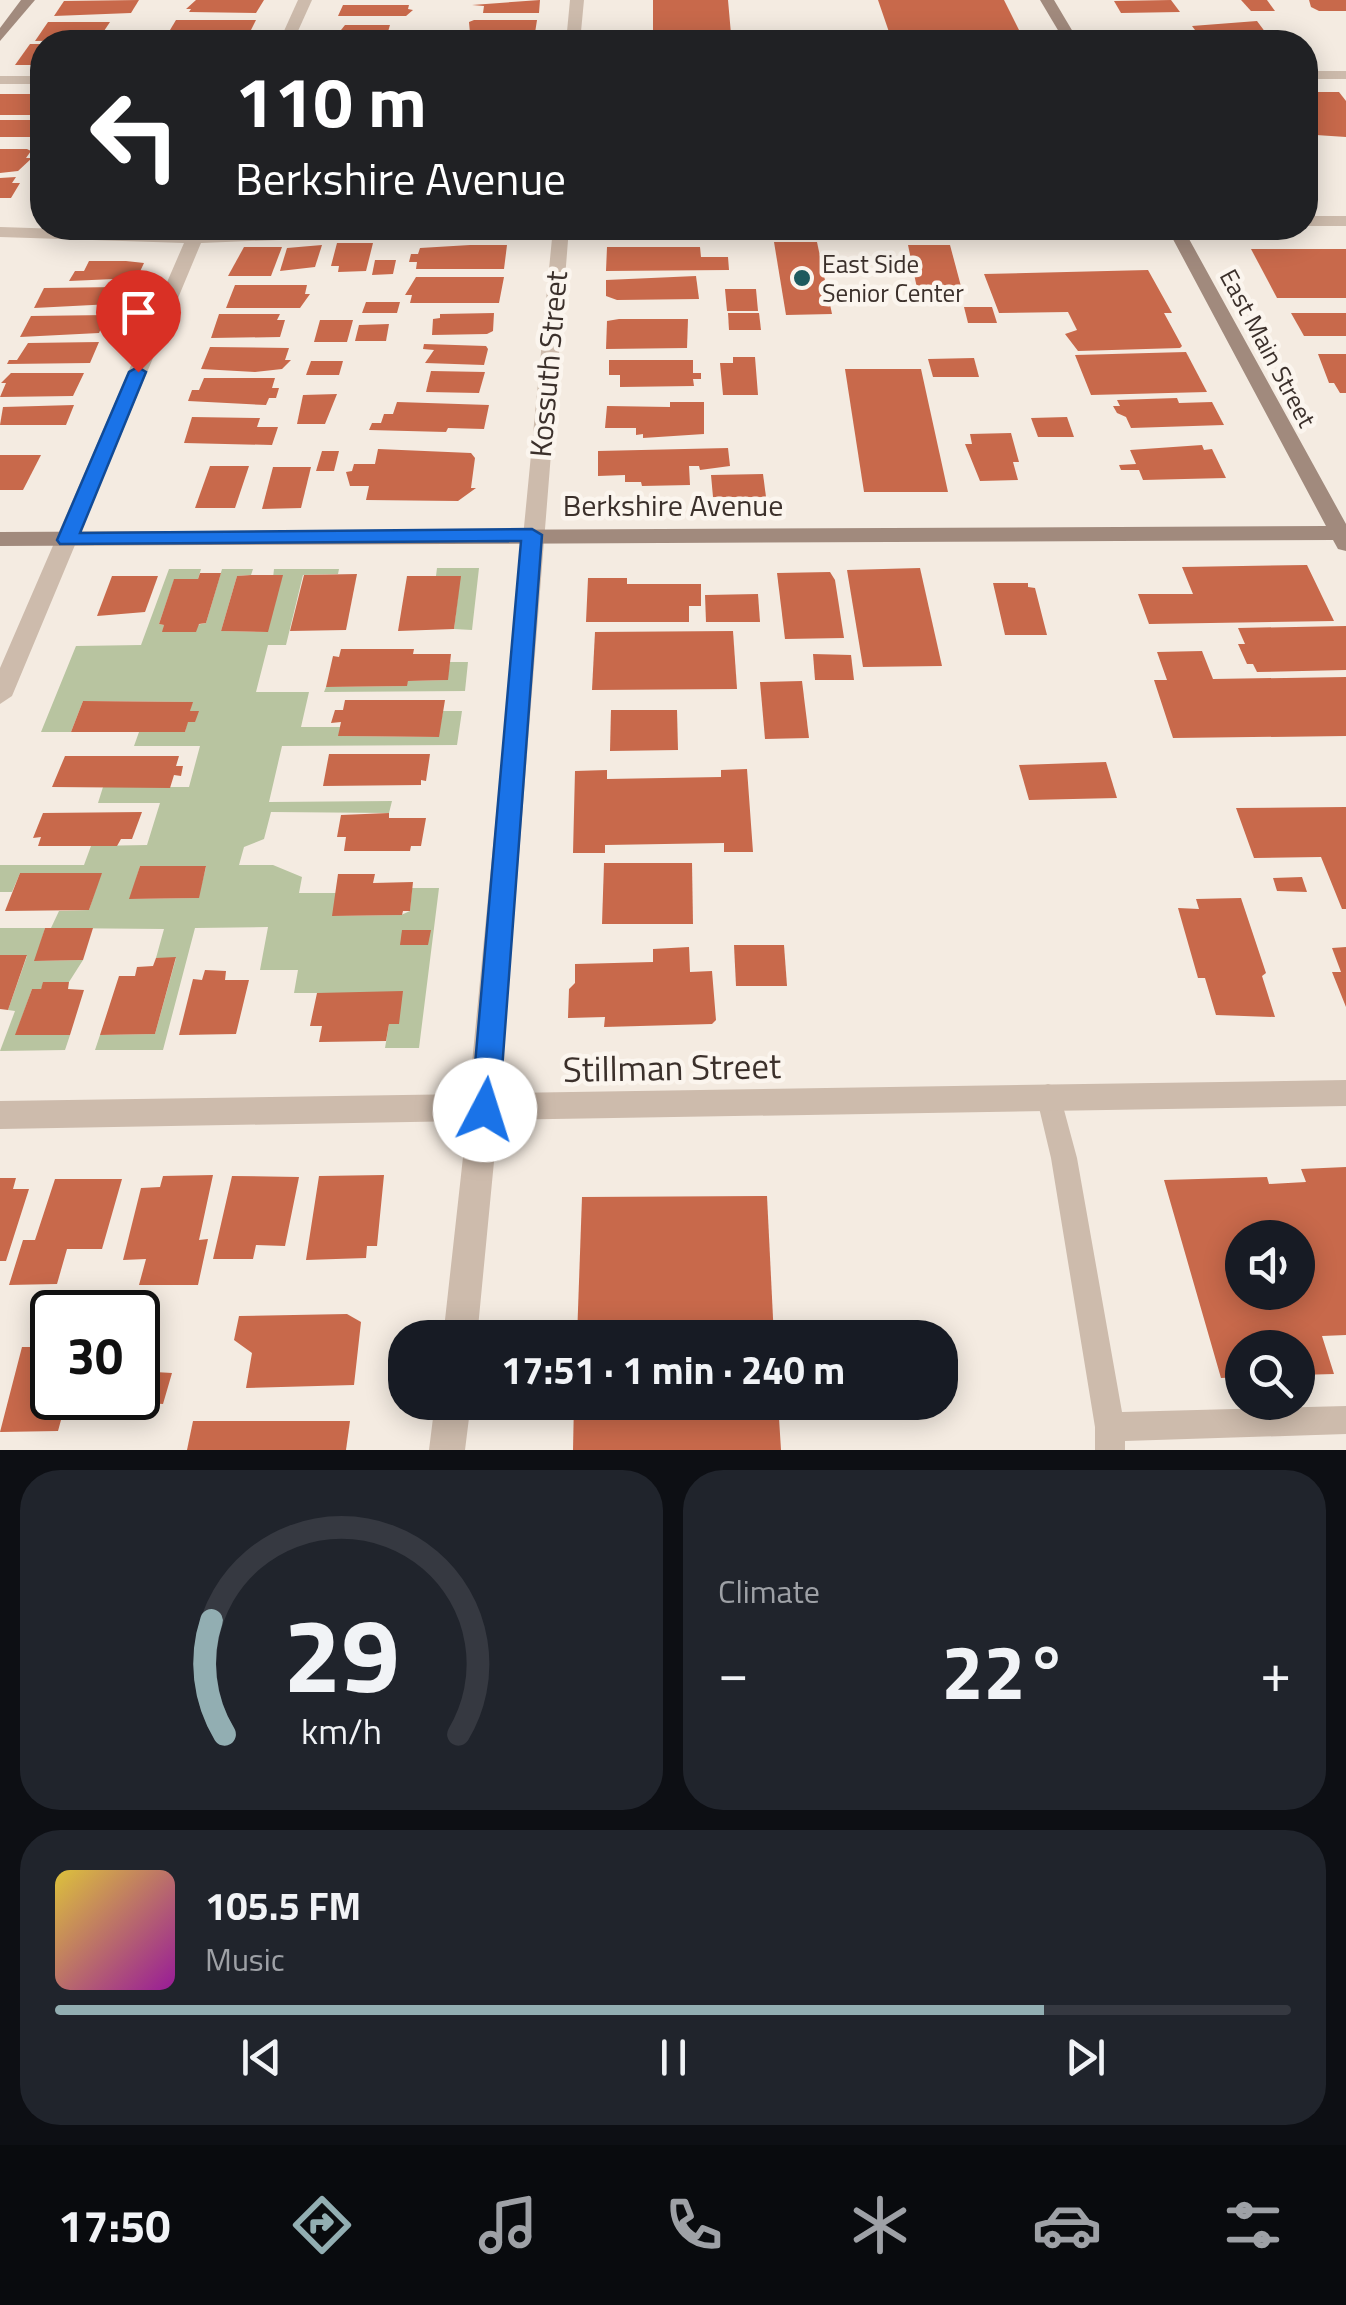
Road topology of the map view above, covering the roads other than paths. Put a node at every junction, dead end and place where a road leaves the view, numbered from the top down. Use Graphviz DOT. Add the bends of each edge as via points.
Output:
graph roads {
  1 [pos="28,0"];
  2 [pos="305,0"];
  3 [pos="577,0"];
  4 [pos="1046,0"];
  5 [pos="291,30"];
  6 [pos="574,30"];
  7 [pos="1065,30"];
  8 [pos="0,36"];
  9 [pos="1346,75"];
  10 [pos="1318,76"];
  11 [pos="0,80"];
  12 [pos="30,80"];
  13 [pos="1318,220"];
  14 [pos="1346,220"];
  15 [pos="0,232"];
  16 [pos="30,232"];
  17 [pos="193,240"];
  18 [pos="560,240"];
  19 [pos="1182,240"];
  20 [pos="532,535"];
  21 [pos="1344,537"];
  22 [pos="0,540"];
  23 [pos="68,540"];
  24 [pos="0,696"];
  25 [pos="1346,1093"];
  26 [pos="1048,1096"];
  27 [pos="485,1110"];
  28 [pos="0,1116"];
  29 [pos="462,1320"];
  30 [pos="451,1420"];
  31 [pos="1346,1420"];
  32 [pos="1110,1439"];
  33 [pos="448,1450"];
  1 -- 8 [label="street"];
  2 -- 5 [label="street"];
  3 -- 6 [label="street"];
  4 -- 7 [label="street"];
  9 -- 10 [label="street"];
  11 -- 12 [label="street"];
  13 -- 14 [label="street"];
  15 -- 16 [label="street"];
  17 -- 23 [label="street"];
  18 -- 20 [label="street, Kossuth Street"];
  19 -- 21 [label="street, East Main Street"];
  20 -- 21 [label="street, Berkshire Avenue"];
  20 -- 23 [label="street, Berkshire Avenue"];
  20 -- 27 [label="street, Kossuth Street"];
  22 -- 23 [label="street, Berkshire Avenue"];
  23 -- 24 [label="street"];
  25 -- 26 [label="street, Stillman Street"];
  26 -- 27 [label="street, Stillman Street"];
  26 -- 32 [label="lane"];
  27 -- 28 [label="street, Stillman Street"];
  27 -- 29 [label="street, Kossuth Street"];
  30 -- 33 [label="street"];
  31 -- 32 [label="lane"];
}
